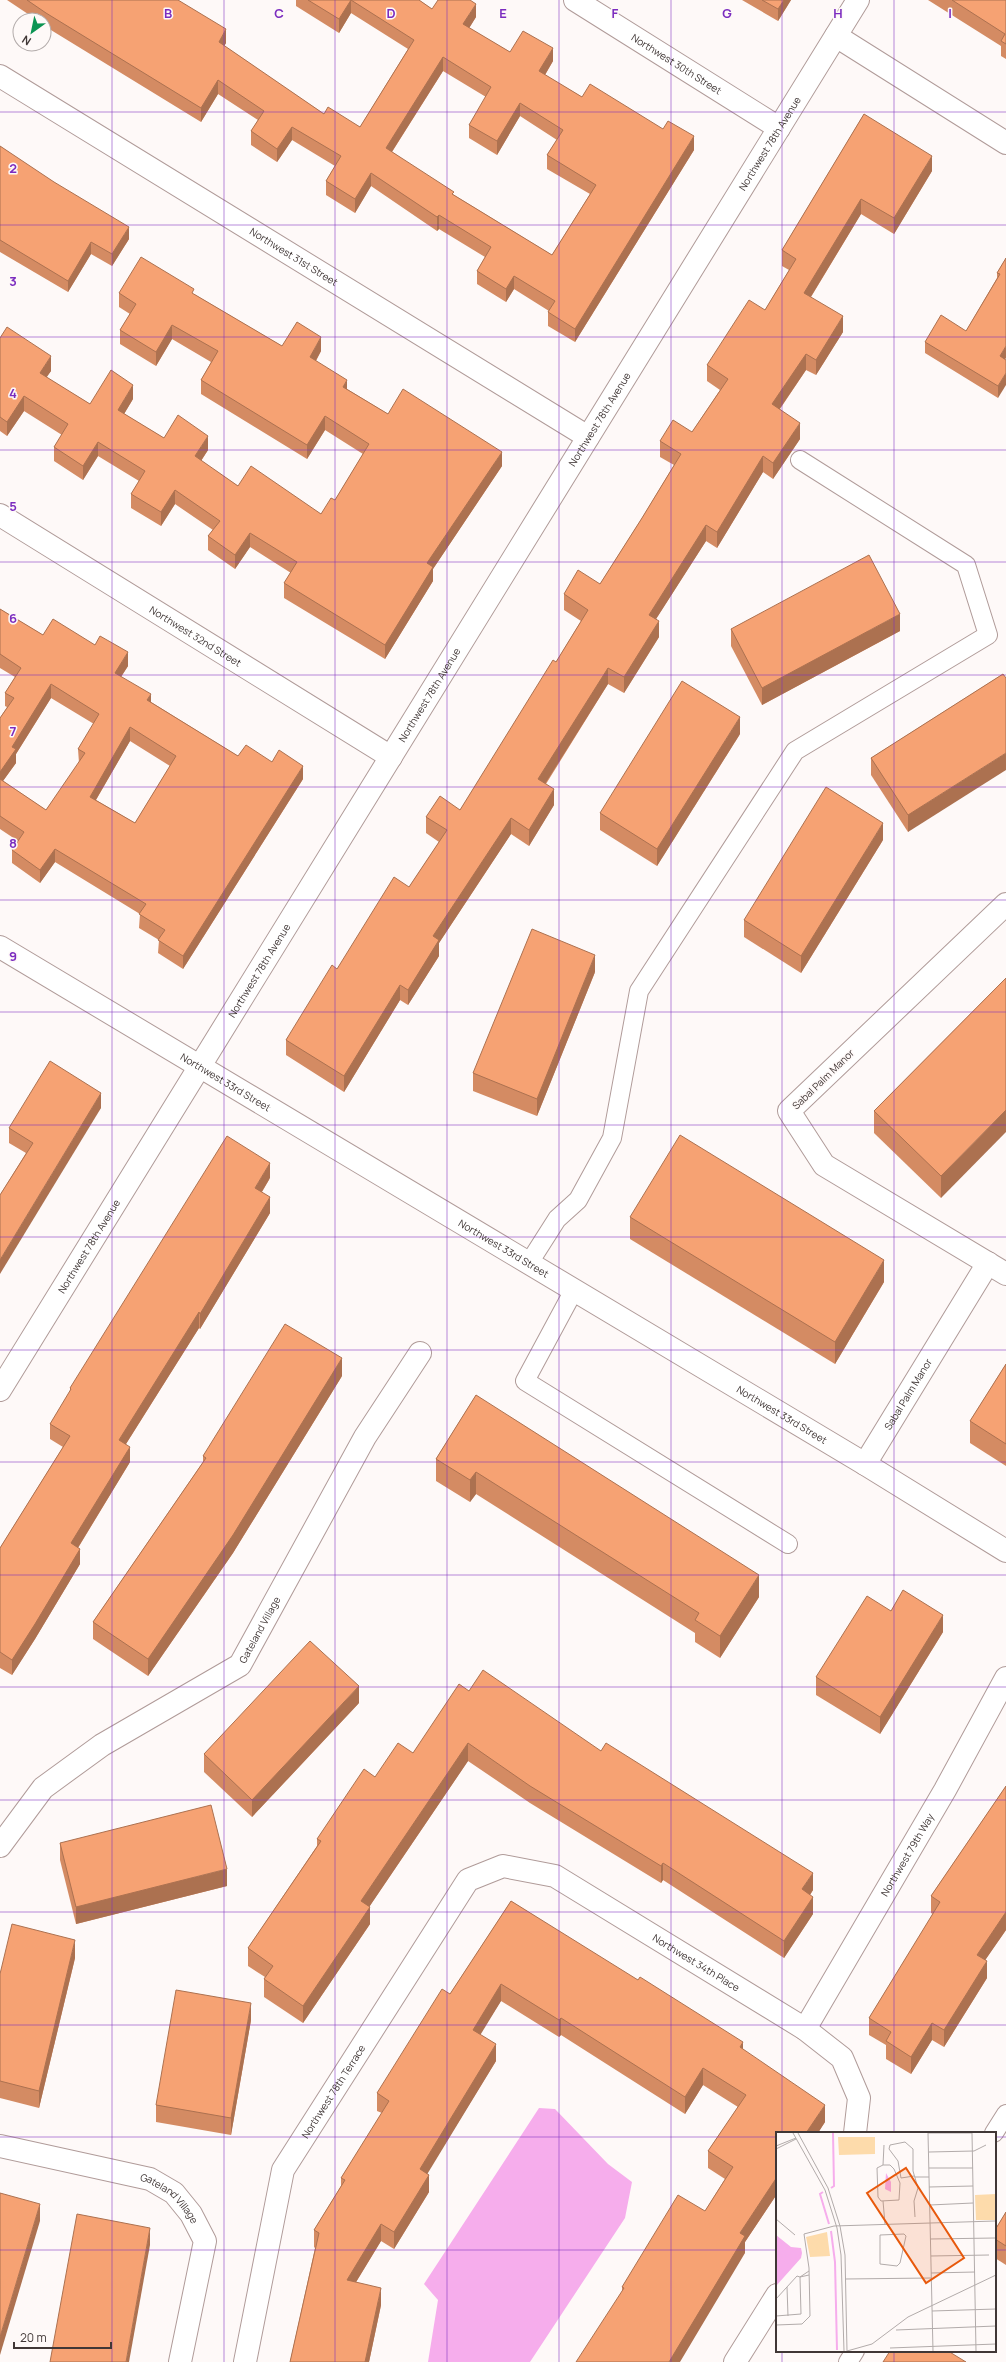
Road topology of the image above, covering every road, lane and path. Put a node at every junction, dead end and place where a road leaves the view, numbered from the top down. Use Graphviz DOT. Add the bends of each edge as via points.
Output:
graph roads {
  1 [pos="574,0"];
  2 [pos="858,0"];
  3 [pos="836,36"];
  4 [pos="0,76"];
  5 [pos="779,128"];
  6 [pos="1006,143"];
  7 [pos="588,438"];
  8 [pos="800,460"];
  9 [pos="0,515"];
  10 [pos="391,758"];
  11 [pos="1006,904"];
  12 [pos="0,947"];
  13 [pos="198,1067"];
  14 [pos="988,1262"];
  15 [pos="529,1263"];
  16 [pos="1006,1274"];
  17 [pos="574,1290"];
  18 [pos="420,1353"];
  19 [pos="0,1390"];
  20 [pos="865,1464"];
  21 [pos="788,1544"];
  22 [pos="1006,1551"];
  23 [pos="1006,1678"];
  24 [pos="0,1846"];
  25 [pos="503,1866"];
  26 [pos="805,2029"];
  27 [pos="1006,2114"];
  28 [pos="855,2132"];
  29 [pos="995,2132"];
  30 [pos="0,2146"];
  31 [pos="776,2297"];
  32 [pos="854,2352"];
  33 [pos="180,2362"];
  34 [pos="245,2362"];
  35 [pos="736,2362"];
  36 [pos="848,2362"];
  1 -- 5 [label="street, Northwest 30th Street"];
  2 -- 3 [label="street, Northwest 78th Avenue"];
  3 -- 5 [label="street, Northwest 78th Avenue"];
  3 -- 6 [label="street"];
  4 -- 7 [label="street, Northwest 31st Street"];
  5 -- 7 [label="street, Northwest 78th Avenue"];
  7 -- 10 [label="street, Northwest 78th Avenue"];
  8 -- 15 [label="lane" via="966,565 988,635 795,751 639,990 612,1138 578,1200 557,1219"];
  9 -- 10 [label="street, Northwest 32nd Street"];
  10 -- 13 [label="street, Northwest 78th Avenue"];
  11 -- 14 [label="street, Sabal Palm Manor" via="789,1111 824,1165"];
  12 -- 13 [label="street, Northwest 33rd Street"];
  13 -- 15 [label="street, Northwest 33rd Street"];
  13 -- 19 [label="street, Northwest 78th Avenue"];
  14 -- 16 [label="street, Sabal Palm Manor"];
  14 -- 20 [label="street, Sabal Palm Manor"];
  15 -- 17 [label="street, Northwest 33rd Street"];
  17 -- 20 [label="street, Northwest 33rd Street"];
  17 -- 21 [label="lane" via="525,1381"];
  18 -- 24 [label="street, Gateland Village" via="364,1437 240,1665 102,1745 43,1788"];
  20 -- 22 [label="street, Northwest 33rd Street"];
  23 -- 26 [label="street, Northwest 79th Way" via="945,1790"];
  25 -- 26 [label="street, Northwest 34th Place" via="555,1876"];
  25 -- 34 [label="street, Northwest 78th Terrace" via="468,1880 282,2170"];
  26 -- 28 [label="street, Northwest 34th Place" via="842,2058 859,2098"];
  27 -- 29 [label="lane"];
  30 -- 33 [label="street, Gateland Village" via="150,2180 174,2194 191,2214 205,2241"];
  31 -- 35 [label="street"];
  32 -- 36 [label="lane"];
}
